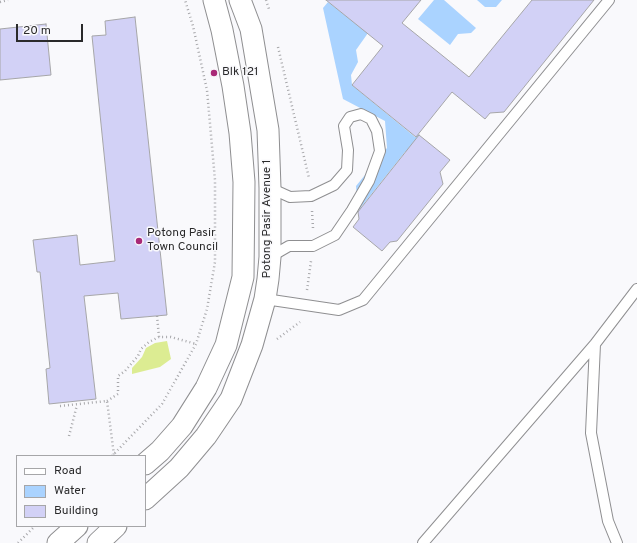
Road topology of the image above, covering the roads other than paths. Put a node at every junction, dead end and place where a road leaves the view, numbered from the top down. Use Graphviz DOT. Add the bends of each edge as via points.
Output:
graph roads {
  1 [pos="214,0"];
  2 [pos="240,0"];
  3 [pos="609,0"];
  4 [pos="270,188"];
  5 [pos="270,257"];
  6 [pos="637,289"];
  7 [pos="265,299"];
  8 [pos="594,344"];
  9 [pos="146,463"];
  10 [pos="146,498"];
  11 [pos="76,527"];
  12 [pos="115,527"];
  13 [pos="58,543"];
  14 [pos="98,543"];
  15 [pos="422,543"];
  16 [pos="616,543"];
  1 -- 9 [label="street, Potong Pasir Avenue 1" via="233,86 240,133 244,182 243,277 226,345 206,388 182,426"];
  2 -- 4 [label="street, Potong Pasir Avenue 1" via="250,29 262,88 268,130"];
  3 -- 7 [label="lane" via="363,300 339,310"];
  4 -- 5 [label="street, Potong Pasir Avenue 1"];
  4 -- 5 [label="lane" via="290,197 311,196 334,185 347,170 348,150 344,126 350,117 361,114 371,119 377,131 380,151 369,180 335,236 313,246 289,246"];
  5 -- 7 [label="street, Potong Pasir Avenue 1"];
  6 -- 8 [label="lane"];
  7 -- 10 [label="street, Potong Pasir Avenue 1" via="252,346 231,400 206,436 179,468"];
  8 -- 15 [label="lane"];
  8 -- 16 [label="lane" via="591,433 608,521"];
  11 -- 13 [label="street"];
  12 -- 14 [label="street"];
}
